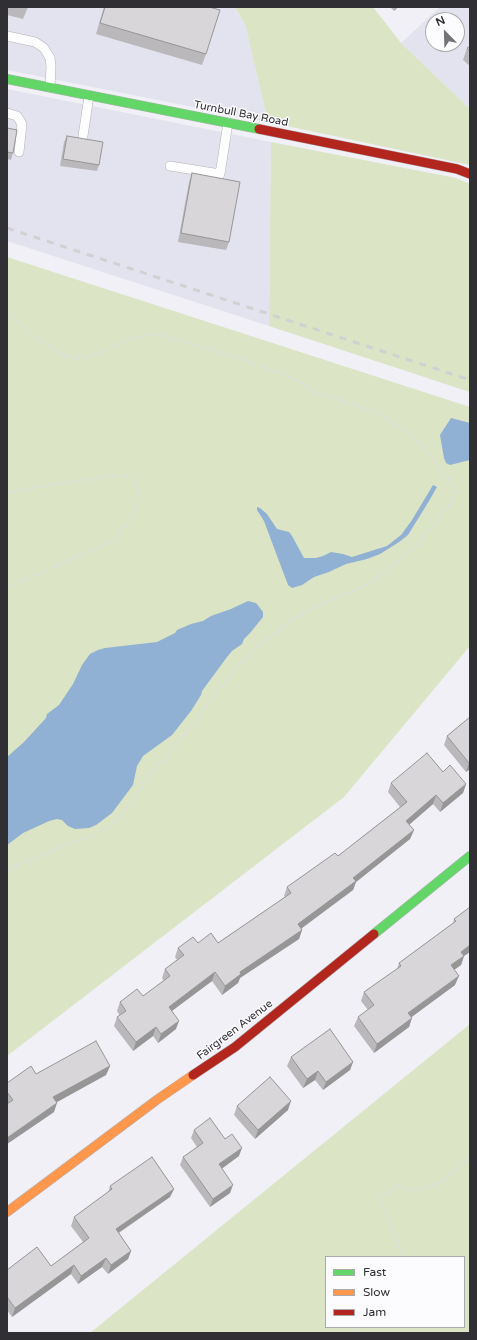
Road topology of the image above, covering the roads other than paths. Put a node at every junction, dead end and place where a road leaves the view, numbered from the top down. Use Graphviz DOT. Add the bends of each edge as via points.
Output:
graph roads {
  1 [pos="7,36"];
  2 [pos="7,79"];
  3 [pos="50,88"];
  4 [pos="89,96"];
  5 [pos="7,113"];
  6 [pos="228,123"];
  7 [pos="83,136"];
  8 [pos="19,152"];
  9 [pos="170,166"];
  10 [pos="470,174"];
  11 [pos="470,856"];
  12 [pos="7,1212"];
  1 -- 3 [label="lane" via="35,42 44,48 50,58"];
  2 -- 3 [label="street, Turnbull Bay Road"];
  3 -- 4 [label="street, Turnbull Bay Road"];
  4 -- 6 [label="street, Turnbull Bay Road"];
  4 -- 7 [label="lane"];
  5 -- 8 [label="lane" via="17,116 22,124"];
  6 -- 9 [label="lane" via="220,174"];
  6 -- 10 [label="street, Turnbull Bay Road" via="457,169"];
  11 -- 12 [label="street, Fairgreen Avenue" via="236,1047 158,1099"];
}
